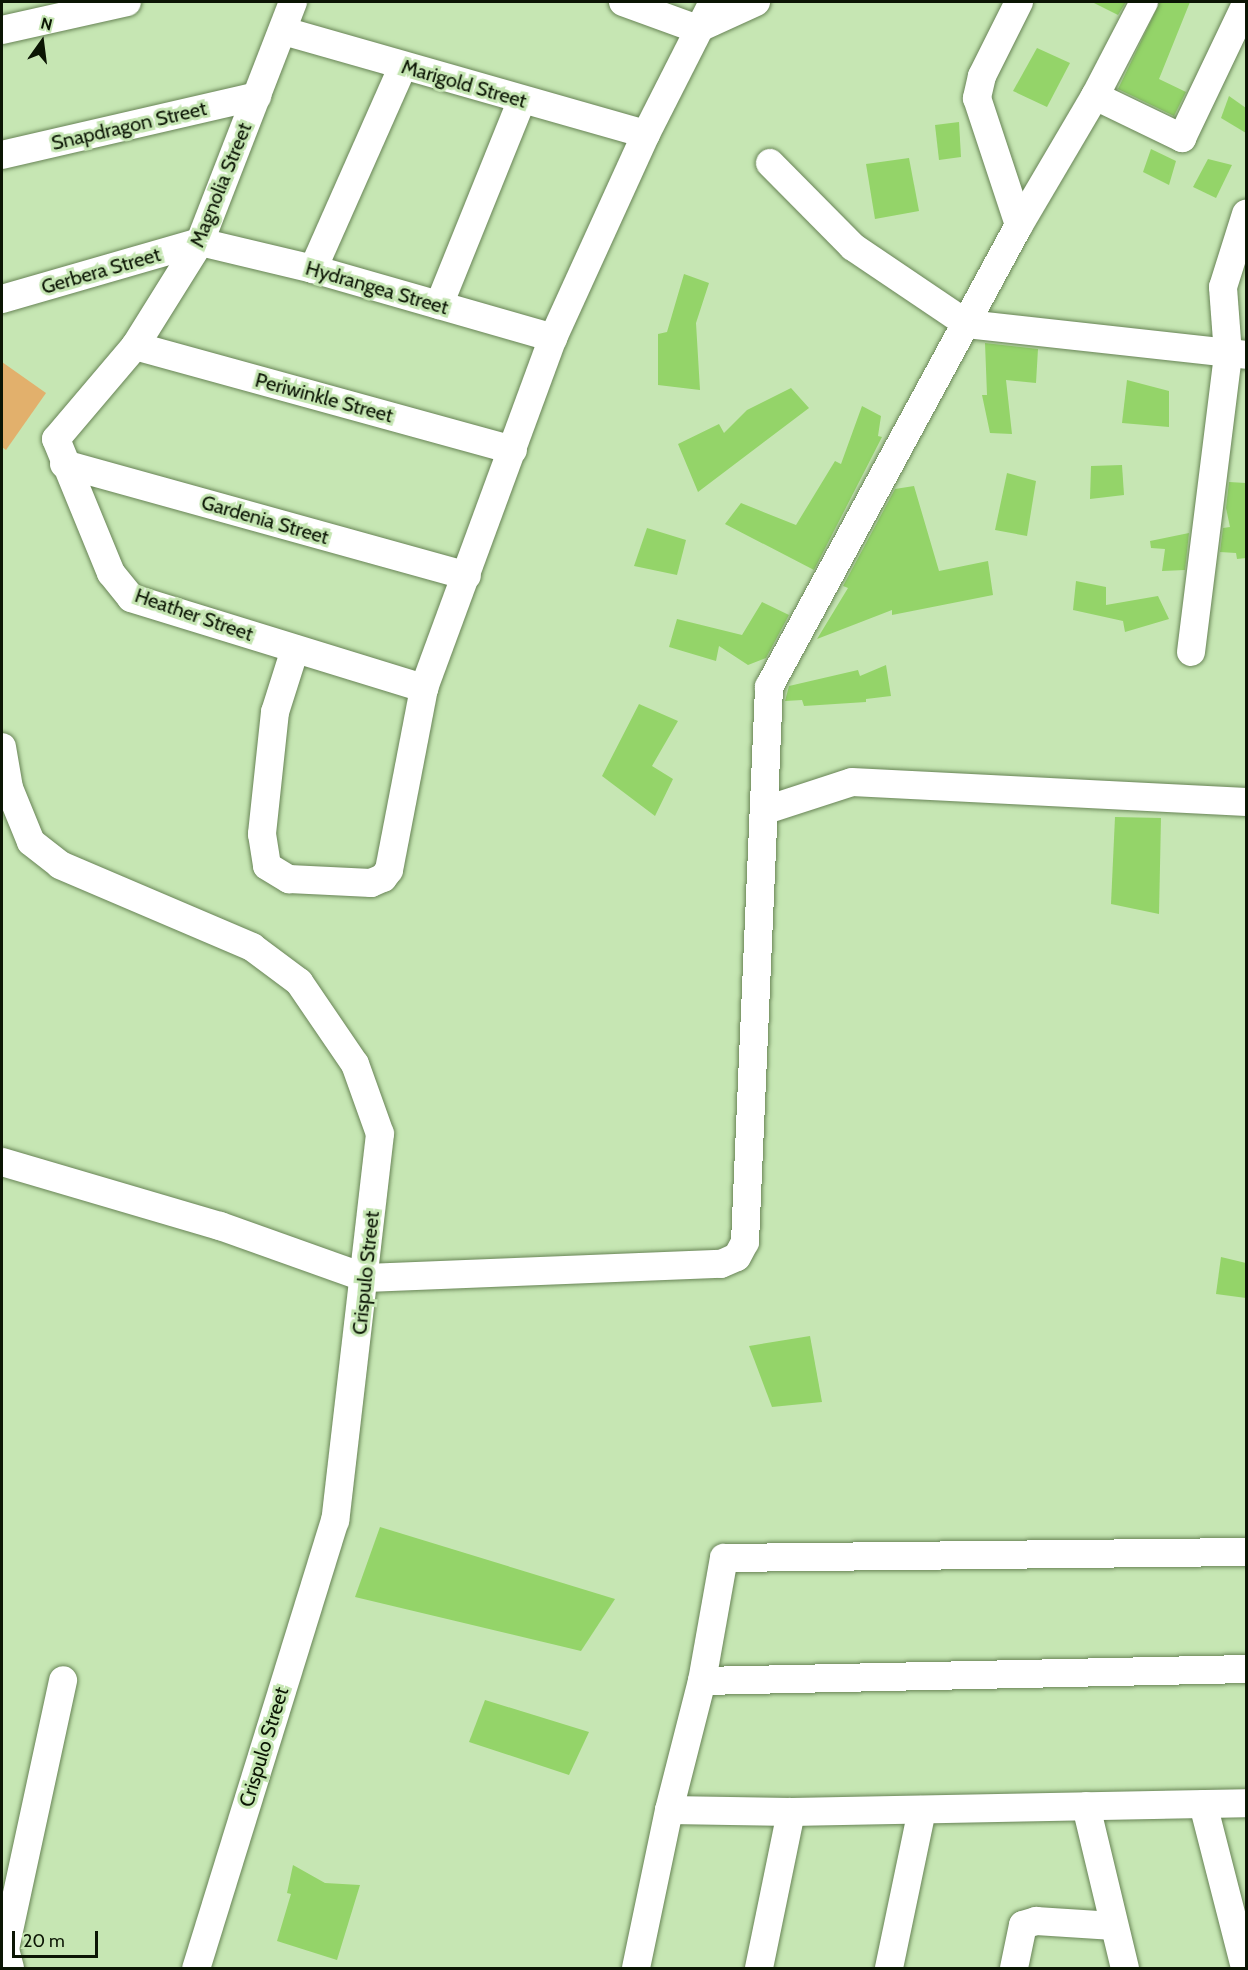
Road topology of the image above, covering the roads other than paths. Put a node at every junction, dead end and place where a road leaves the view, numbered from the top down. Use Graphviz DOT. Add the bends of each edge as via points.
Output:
graph roads {
  1 [pos="127,2"];
  2 [pos="294,2"];
  3 [pos="623,2"];
  4 [pos="713,2"];
  5 [pos="756,2"];
  6 [pos="1019,2"];
  7 [pos="1144,2"];
  8 [pos="1246,4"];
  9 [pos="697,29"];
  10 [pos="2,30"];
  11 [pos="284,31"];
  12 [pos="1236,49"];
  13 [pos="403,66"];
  14 [pos="257,96"];
  15 [pos="1095,96"];
  16 [pos="522,100"];
  17 [pos="646,134"];
  18 [pos="2,155"];
  19 [pos="770,163"];
  20 [pos="1246,214"];
  21 [pos="1019,225"];
  22 [pos="200,242"];
  23 [pos="313,269"];
  24 [pos="2,299"];
  25 [pos="439,305"];
  26 [pos="967,324"];
  27 [pos="553,338"];
  28 [pos="135,346"];
  29 [pos="1237,355"];
  30 [pos="513,450"];
  31 [pos="60,452"];
  32 [pos="467,576"];
  33 [pos="295,649"];
  34 [pos="1191,652"];
  35 [pos="423,688"];
  36 [pos="2,747"];
  37 [pos="1246,802"];
  38 [pos="766,810"];
  39 [pos="2,1162"];
  40 [pos="366,1278"];
  41 [pos="1246,1552"];
  42 [pos="1246,1669"];
  43 [pos="63,1680"];
  44 [pos="702,1681"];
  45 [pos="1246,1803"];
  46 [pos="1203,1804"];
  47 [pos="1086,1806"];
  48 [pos="669,1810"];
  49 [pos="922,1810"];
  50 [pos="791,1812"];
  51 [pos="1114,1926"];
  52 [pos="10,1968"];
  53 [pos="196,1968"];
  54 [pos="636,1968"];
  55 [pos="759,1968"];
  56 [pos="889,1968"];
  57 [pos="1014,1968"];
  58 [pos="1125,1968"];
  59 [pos="1245,1968"];
  1 -- 10 [label="street"];
  2 -- 11 [label="street, Magnolia Street"];
  3 -- 9 [label="street"];
  4 -- 9 [label="street"];
  5 -- 9 [label="street"];
  6 -- 21 [label="street" via="982,76 977,98"];
  7 -- 15 [label="street"];
  8 -- 12 [label="street"];
  9 -- 17 [label="street"];
  11 -- 13 [label="street, Marigold Street"];
  11 -- 14 [label="street, Magnolia Street"];
  12 -- 15 [label="street" via="1182,138"];
  13 -- 16 [label="street, Marigold Street"];
  13 -- 23 [label="street"];
  14 -- 18 [label="street, Snapdragon Street"];
  14 -- 22 [label="street, Magnolia Street"];
  15 -- 21 [label="street"];
  16 -- 17 [label="street, Marigold Street"];
  16 -- 25 [label="street"];
  17 -- 27 [label="street"];
  19 -- 26 [label="street" via="853,247"];
  20 -- 29 [label="street" via="1223,287"];
  21 -- 26 [label="street"];
  22 -- 23 [label="street, Hydrangea Street"];
  22 -- 24 [label="street, Gerbera Street"];
  22 -- 28 [label="street, Magnolia Street"];
  23 -- 25 [label="street, Hydrangea Street"];
  25 -- 27 [label="street, Hydrangea Street"];
  26 -- 29 [label="street" via="1163,343"];
  26 -- 38 [label="street" via="769,687"];
  27 -- 30 [label="street"];
  28 -- 30 [label="street, Periwinkle Street"];
  28 -- 31 [label="street, Magnolia Street"];
  29 -- 34 [label="street"];
  30 -- 32 [label="street"];
  31 -- 32 [label="street, Gardenia Street"];
  31 -- 33 [label="street, Heather Street" via="111,573 131,598"];
  32 -- 35 [label="street"];
  33 -- 35 [label="street, Heather Street"];
  33 -- 35 [label="street" via="275,712 262,834 267,866 290,879 371,883 389,870"];
  36 -- 40 [label="street, Crispulo Street" via="9,788 31,842 60,865 252,947 299,982 355,1064 380,1134"];
  37 -- 38 [label="street" via="852,782"];
  38 -- 40 [label="street" via="744,1242 737,1257 721,1264"];
  39 -- 40 [label="street" via="219,1226"];
  40 -- 53 [label="street, Crispulo Street" via="335,1520"];
  41 -- 44 [label="street" via="724,1558"];
  42 -- 44 [label="street"];
  43 -- 52 [label="street" via="5,1949"];
  44 -- 48 [label="street"];
  45 -- 46 [label="street"];
  46 -- 47 [label="street"];
  46 -- 59 [label="street"];
  47 -- 49 [label="street"];
  47 -- 51 [label="street"];
  48 -- 50 [label="street"];
  48 -- 54 [label="street"];
  49 -- 50 [label="street"];
  49 -- 56 [label="street"];
  50 -- 55 [label="street"];
  51 -- 57 [label="street" via="1036,1921 1023,1925"];
  51 -- 58 [label="street"];
}
